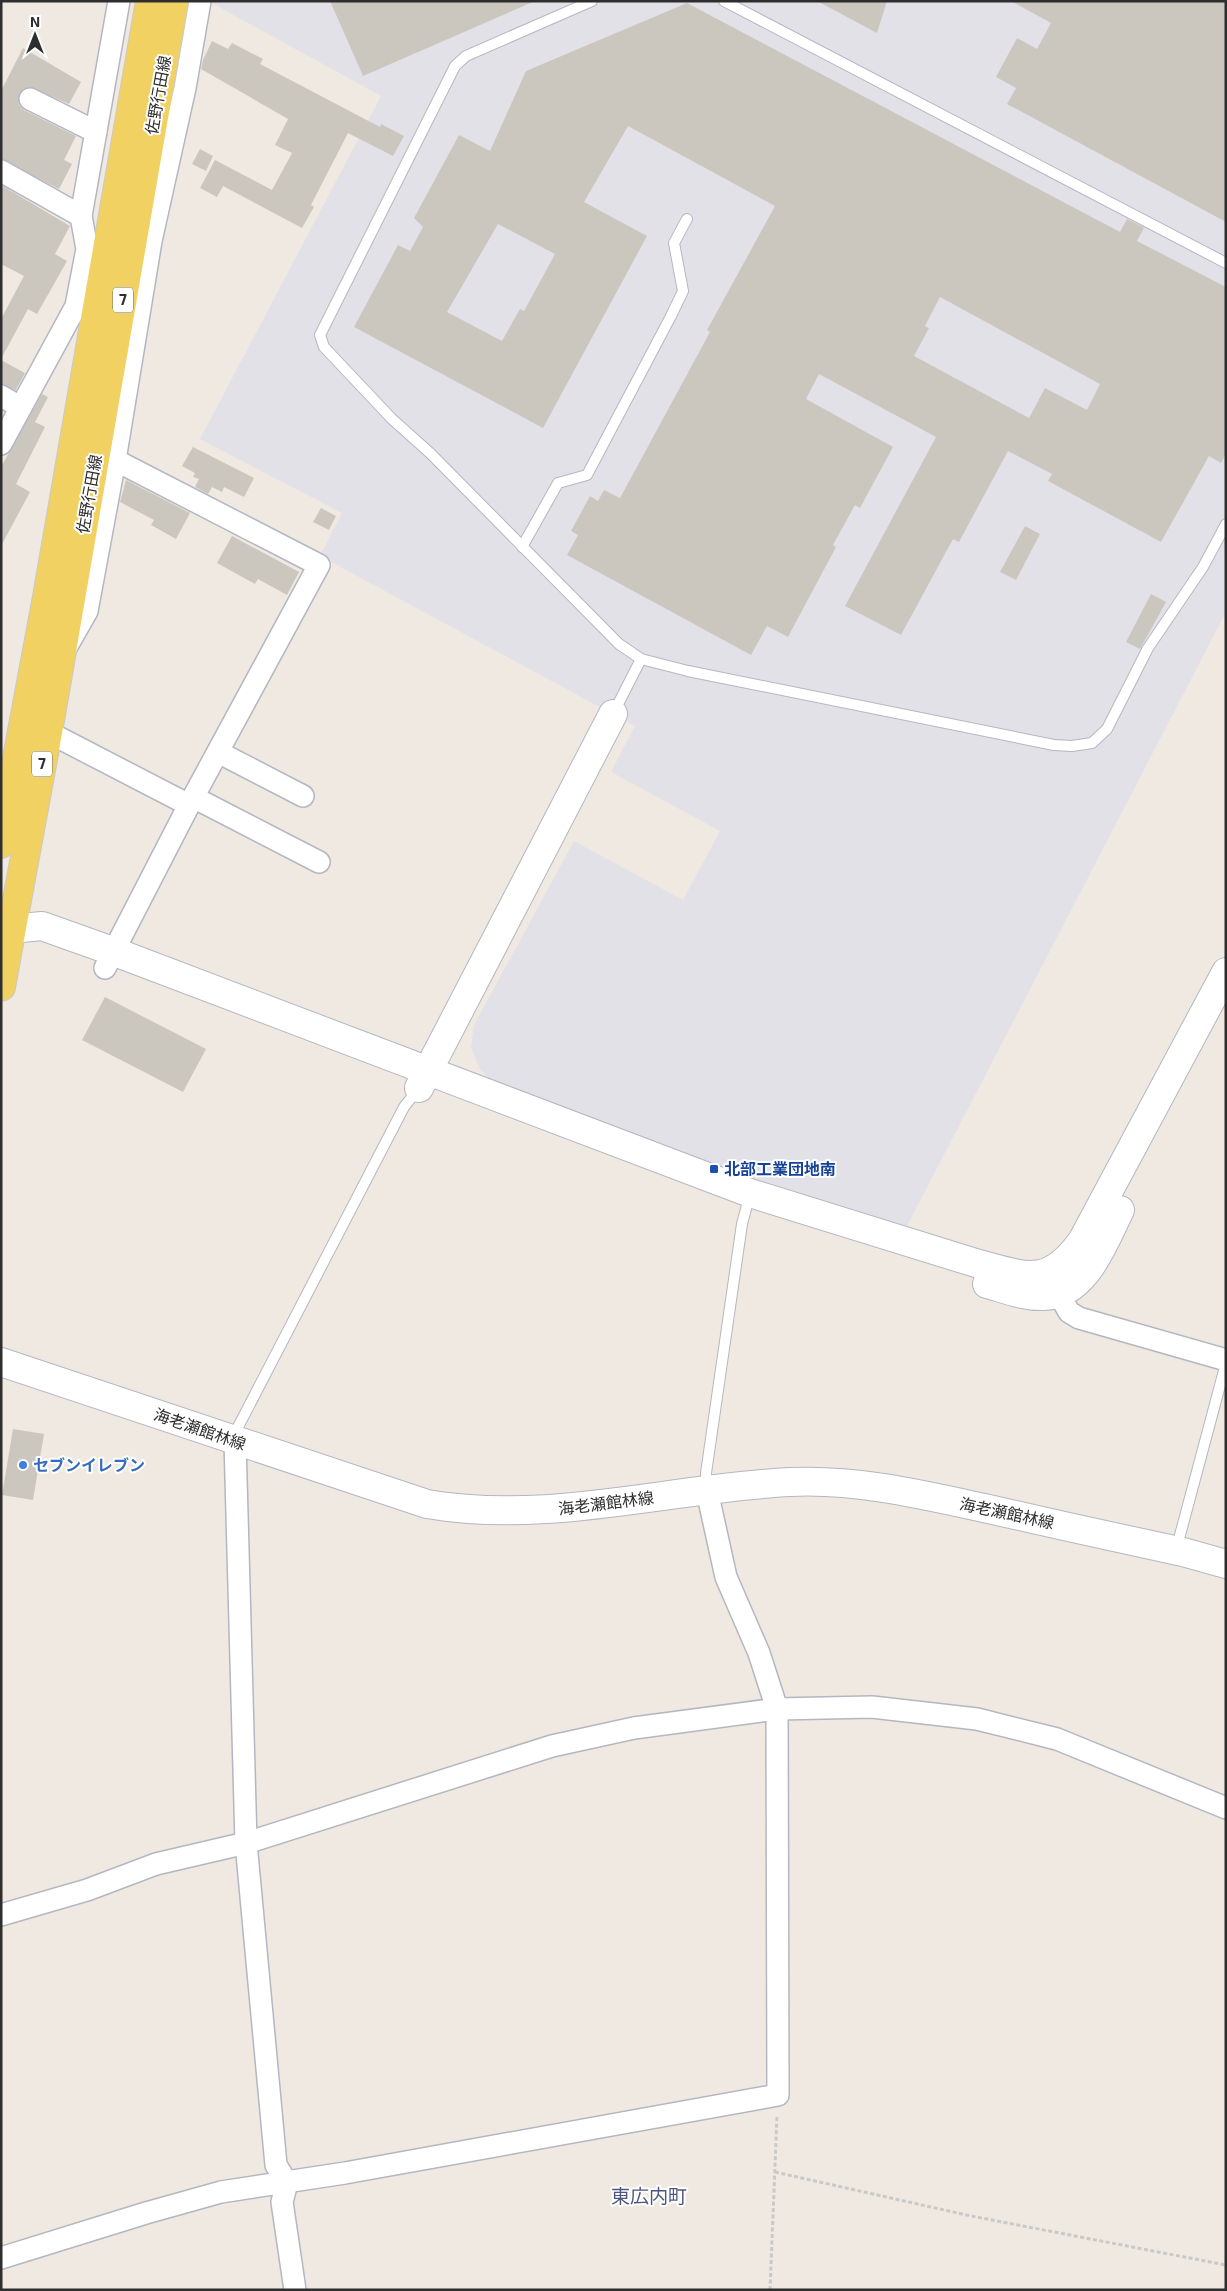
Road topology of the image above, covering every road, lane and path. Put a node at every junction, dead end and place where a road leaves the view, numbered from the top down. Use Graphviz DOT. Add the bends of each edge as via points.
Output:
graph roads {
  1 [pos="119,1"];
  2 [pos="150,1"];
  3 [pos="174,1"];
  4 [pos="200,1"];
  5 [pos="592,1"];
  6 [pos="724,1"];
  7 [pos="30,99"];
  8 [pos="96,132"];
  9 [pos="1,171"];
  10 [pos="81,216"];
  11 [pos="687,219"];
  12 [pos="1226,262"];
  13 [pos="1,396"];
  14 [pos="20,407"];
  15 [pos="1,444"];
  16 [pos="115,460"];
  17 [pos="1226,524"];
  18 [pos="522,547"];
  19 [pos="59,598"];
  20 [pos="61,657"];
  21 [pos="641,659"];
  22 [pos="614,714"];
  23 [pos="48,732"];
  24 [pos="218,752"];
  25 [pos="303,796"];
  26 [pos="191,801"];
  27 [pos="1,844"];
  28 [pos="319,862"];
  29 [pos="6,928"];
  30 [pos="110,960"];
  31 [pos="1226,972"];
  32 [pos="1,987"];
  33 [pos="1226,1013"];
  34 [pos="424,1080"];
  35 [pos="747,1202"];
  36 [pos="1058,1294"];
  37 [pos="1226,1361"];
  38 [pos="1,1362"];
  39 [pos="235,1440"];
  40 [pos="707,1490"];
  41 [pos="1176,1550"];
  42 [pos="1226,1564"];
  43 [pos="777,1709"];
  44 [pos="1226,1808"];
  45 [pos="246,1843"];
  46 [pos="1,1915"];
  47 [pos="778,2095"];
  48 [pos="775,2172"];
  49 [pos="287,2183"];
  50 [pos="1,2258"];
  51 [pos="1226,2265"];
  52 [pos="295,2290"];
  53 [pos="770,2290"];
  1 -- 8 [label="street"];
  2 -- 19 [label="main road, 佐野行田線 / 7"];
  3 -- 19 [label="main road, 佐野行田線 / 7"];
  4 -- 16 [label="street" via="185,88 151,241"];
  5 -- 18 [label="lane" via="466,56 455,66 320,335 324,347 392,419"];
  6 -- 12 [label="lane"];
  7 -- 8 [label="street"];
  8 -- 10 [label="street"];
  9 -- 10 [label="street"];
  10 -- 14 [label="street" via="87,249 76,306"];
  11 -- 18 [label="lane" via="674,243 683,291 671,316 587,475 558,483"];
  13 -- 14 [label="street"];
  14 -- 15 [label="street"];
  16 -- 20 [label="street" via="87,611"];
  16 -- 24 [label="street" via="319,565"];
  17 -- 21 [label="lane" via="1203,567 1148,648 1107,729 1092,742 1054,745"];
  18 -- 21 [label="lane" via="619,644"];
  19 -- 20 [label="main road, 佐野行田線 / 7"];
  19 -- 27 [label="main road, 佐野行田線 / 7"];
  20 -- 23 [label="main road, 佐野行田線 / 7"];
  21 -- 22 [label="lane"];
  22 -- 34 [label="street"];
  23 -- 26 [label="street"];
  23 -- 29 [label="main road, 佐野行田線 / 7"];
  24 -- 25 [label="street"];
  24 -- 26 [label="street"];
  26 -- 28 [label="street"];
  26 -- 30 [label="street"];
  29 -- 30 [label="street" via="38,945"];
  29 -- 32 [label="main road, 佐野行田線 / 7"];
  30 -- 34 [label="street"];
  31 -- 35 [label="street" via="1100,1210 1069,1260 1053,1271 1036,1275 1017,1274 886,1236"];
  33 -- 36 [label="street" via="1092,1263 1072,1287"];
  34 -- 35 [label="street"];
  34 -- 39 [label="lane" via="404,1107 238,1426"];
  35 -- 36 [label="street" via="898,1258 1025,1294"];
  35 -- 40 [label="lane" via="706,1473"];
  36 -- 37 [label="street" via="1069,1312 1079,1318"];
  37 -- 41 [label="lane"];
  38 -- 39 [label="street, 海老瀬館林線"];
  39 -- 40 [label="street, 海老瀬館林線" via="427,1504 462,1510 541,1511"];
  39 -- 45 [label="street"];
  40 -- 41 [label="street, 海老瀬館林線" via="790,1482 892,1488"];
  40 -- 43 [label="street" via="726,1577 760,1653"];
  41 -- 42 [label="street, 海老瀬館林線"];
  43 -- 44 [label="street" via="872,1707 977,1719 1057,1739"];
  43 -- 45 [label="street" via="634,1728 552,1746"];
  43 -- 47 [label="street"];
  45 -- 46 [label="street" via="156,1864 87,1890"];
  45 -- 49 [label="street" via="276,2165"];
  47 -- 48 [label="path"];
  47 -- 49 [label="street"];
  48 -- 51 [label="path" via="972,2216"];
  48 -- 53 [label="path"];
  49 -- 50 [label="street" via="221,2192"];
  49 -- 52 [label="street" via="282,2202"];
}
